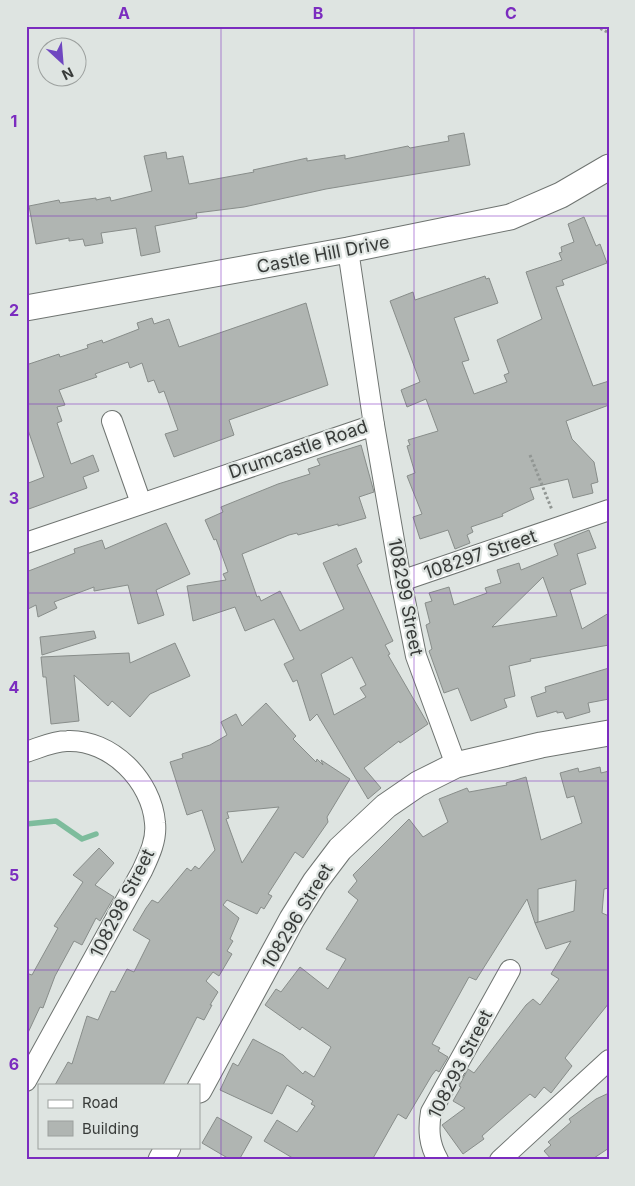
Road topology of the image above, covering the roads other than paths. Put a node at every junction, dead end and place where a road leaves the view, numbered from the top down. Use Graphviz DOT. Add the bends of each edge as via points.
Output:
graph roads {
  1 [pos="609,167"];
  2 [pos="348,250"];
  3 [pos="26,308"];
  4 [pos="112,421"];
  5 [pos="374,424"];
  6 [pos="141,503"];
  7 [pos="609,510"];
  8 [pos="26,543"];
  9 [pos="401,581"];
  10 [pos="609,734"];
  11 [pos="26,752"];
  12 [pos="456,765"];
  13 [pos="510,970"];
  14 [pos="609,1060"];
  15 [pos="26,1081"];
  16 [pos="200,1088"];
  17 [pos="167,1148"];
  18 [pos="161,1160"];
  19 [pos="438,1160"];
  20 [pos="500,1160"];
  1 -- 2 [label="street, Castle Hill Drive" via="561,195 510,217"];
  2 -- 3 [label="street, Castle Hill Drive"];
  2 -- 5 [label="street, Drumcastle Road"];
  4 -- 6 [label="street"];
  5 -- 6 [label="street, Drumcastle Road"];
  5 -- 9 [label="street, 108299 Street"];
  6 -- 8 [label="street, Drumcastle Road"];
  7 -- 9 [label="street, 108297 Street"];
  9 -- 12 [label="street, 108299 Street" via="416,656"];
  10 -- 12 [label="street, 108296 Street" via="541,745"];
  11 -- 15 [label="street, 108298 Street" via="67,741 86,743 116,757 144,786 152,804 155,824 153,844 142,871"];
  12 -- 16 [label="street, 108296 Street" via="418,784 386,806 340,849 292,919"];
  13 -- 19 [label="street, 108293 Street" via="432,1112 428,1130"];
  14 -- 20 [label="street"];
  17 -- 18 [label="street"];
}
